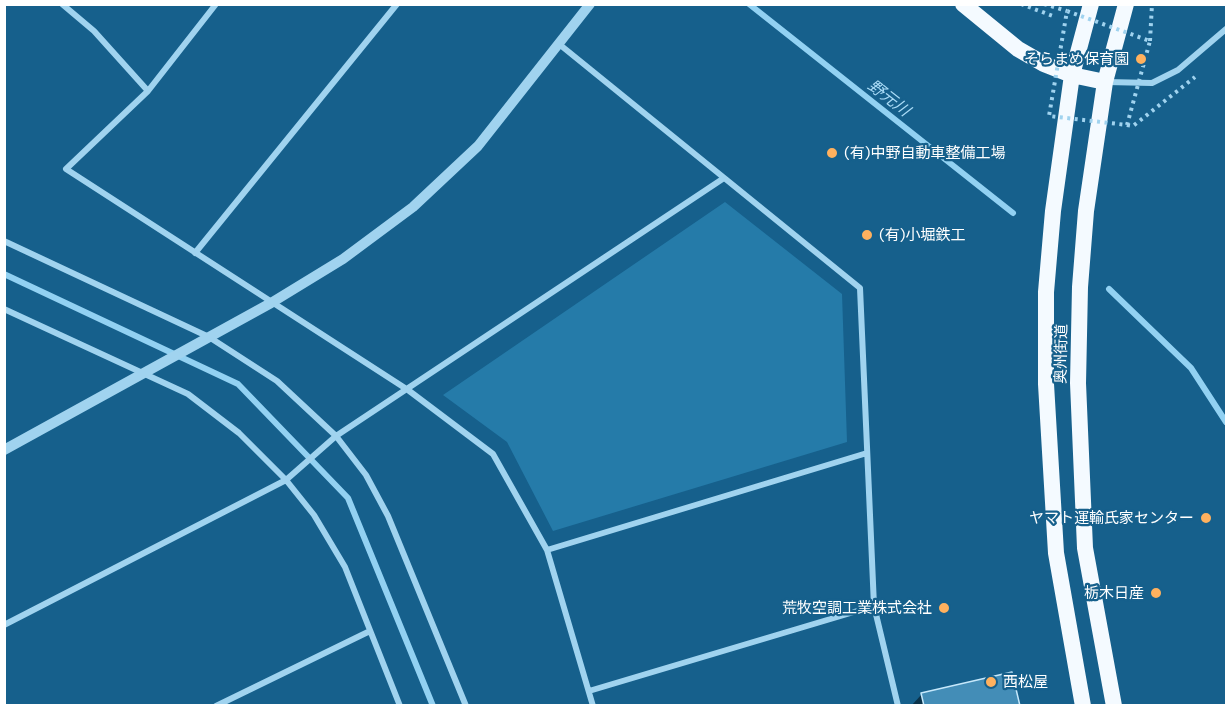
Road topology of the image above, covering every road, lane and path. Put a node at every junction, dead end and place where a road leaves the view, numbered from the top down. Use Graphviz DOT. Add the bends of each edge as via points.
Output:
graph roads {
  1 [pos="62,4"];
  2 [pos="216,4"];
  3 [pos="397,4"];
  4 [pos="590,4"];
  5 [pos="963,4"];
  6 [pos="1021,4"];
  7 [pos="1044,4"];
  8 [pos="1092,4"];
  9 [pos="1126,4"];
  10 [pos="1152,4"];
  11 [pos="1067,12"];
  12 [pos="1053,16"];
  13 [pos="1227,29"];
  14 [pos="1150,41"];
  15 [pos="559,44"];
  16 [pos="1072,75"];
  17 [pos="1195,77"];
  18 [pos="1105,82"];
  19 [pos="148,91"];
  20 [pos="1130,126"];
  21 [pos="724,178"];
  22 [pos="4,242"];
  23 [pos="195,254"];
  24 [pos="271,303"];
  25 [pos="4,309"];
  26 [pos="209,338"];
  27 [pos="143,373"];
  28 [pos="408,390"];
  29 [pos="336,436"];
  30 [pos="4,450"];
  31 [pos="867,453"];
  32 [pos="286,480"];
  33 [pos="547,550"];
  34 [pos="874,606"];
  35 [pos="4,625"];
  36 [pos="370,631"];
  37 [pos="590,691"];
  38 [pos="218,705"];
  39 [pos="400,705"];
  40 [pos="466,705"];
  41 [pos="592,705"];
  42 [pos="898,705"];
  43 [pos="1083,705"];
  44 [pos="1114,705"];
  1 -- 19 [label="street" via="94,31"];
  2 -- 19 [label="street"];
  3 -- 23 [label="street"];
  4 -- 15 [label="street"];
  5 -- 16 [label="highway" via="1018,49"];
  6 -- 12 [label="path"];
  7 -- 11 [label="path"];
  8 -- 16 [label="highway, 奥州街道"];
  9 -- 18 [label="highway, 奥州街道"];
  10 -- 14 [label="path"];
  11 -- 14 [label="path, bridge"];
  11 -- 20 [label="path, bridge" via="1049,116"];
  13 -- 18 [label="street" via="1178,70 1152,83"];
  14 -- 20 [label="path, bridge"];
  15 -- 21 [label="street"];
  15 -- 24 [label="street" via="478,146 413,207 343,259"];
  16 -- 18 [label="highway"];
  16 -- 43 [label="highway, 奥州街道" via="1046,292 1046,384 1056,553"];
  17 -- 20 [label="path"];
  18 -- 44 [label="highway, 奥州街道" via="1086,211 1078,383 1085,548"];
  19 -- 23 [label="street" via="66,170"];
  21 -- 28 [label="street"];
  21 -- 31 [label="street" via="860,288"];
  22 -- 26 [label="street"];
  23 -- 24 [label="street"];
  24 -- 26 [label="street"];
  24 -- 28 [label="street"];
  25 -- 27 [label="street"];
  26 -- 27 [label="street"];
  26 -- 29 [label="street" via="277,381"];
  27 -- 30 [label="street"];
  27 -- 32 [label="street" via="188,394 239,433"];
  28 -- 29 [label="street"];
  28 -- 33 [label="street" via="493,454"];
  29 -- 32 [label="street"];
  29 -- 40 [label="street" via="366,475 388,516"];
  31 -- 33 [label="street"];
  31 -- 34 [label="street"];
  32 -- 35 [label="street"];
  32 -- 36 [label="street" via="314,515 345,567"];
  33 -- 37 [label="street"];
  34 -- 37 [label="street"];
  34 -- 42 [label="street"];
  36 -- 38 [label="street"];
  36 -- 39 [label="street"];
  37 -- 41 [label="street"];
}
